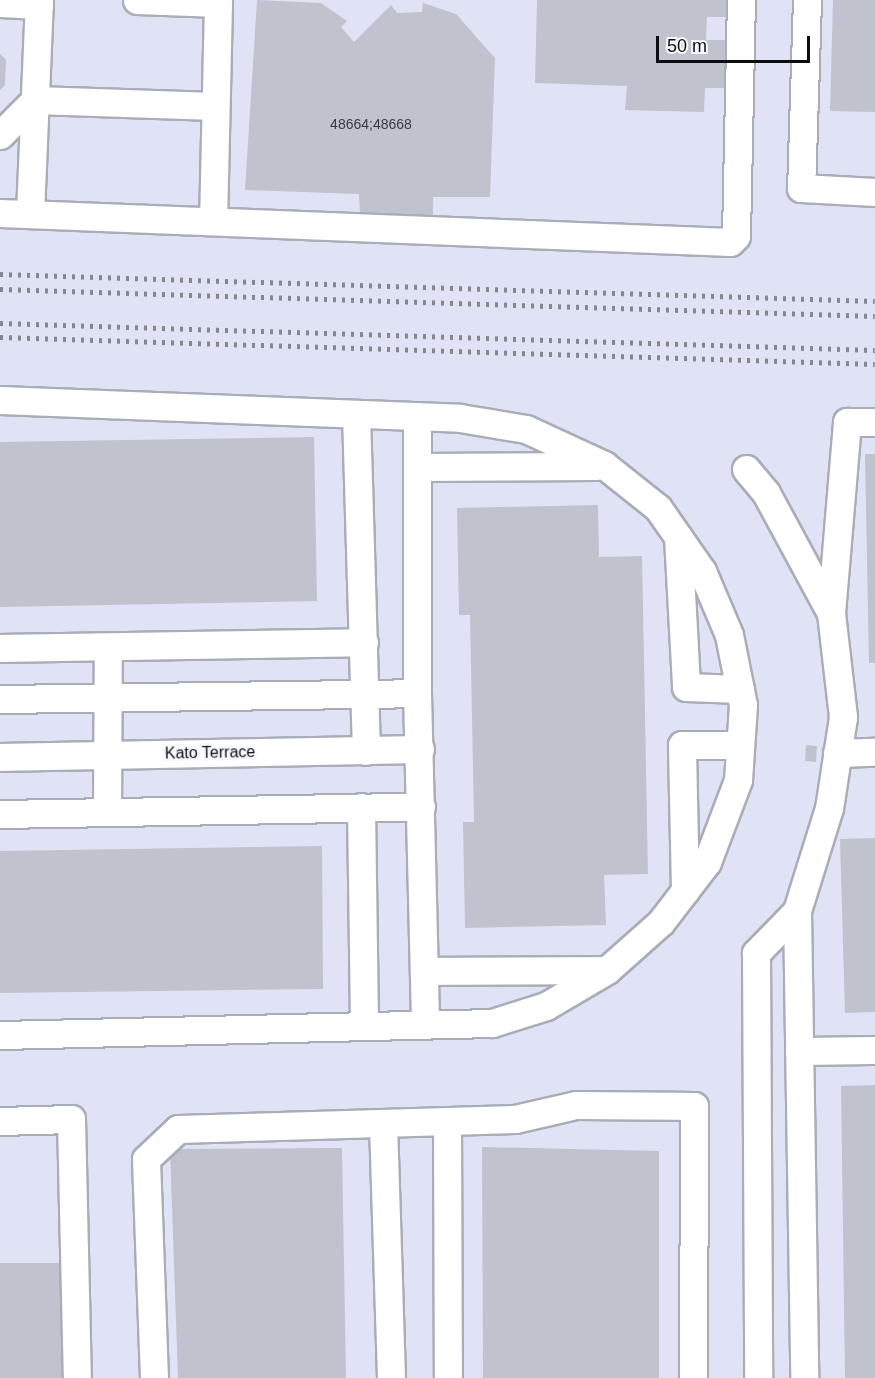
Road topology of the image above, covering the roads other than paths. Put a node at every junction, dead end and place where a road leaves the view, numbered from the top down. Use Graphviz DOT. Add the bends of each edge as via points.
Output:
graph roads {
  1 [pos="137,0"];
  2 [pos="741,0"];
  3 [pos="807,0"];
  4 [pos="0,3"];
  5 [pos="39,3"];
  6 [pos="35,100"];
  7 [pos="215,106"];
  8 [pos="0,135"];
  9 [pos="875,192"];
  10 [pos="0,213"];
  11 [pos="30,214"];
  12 [pos="213,219"];
  13 [pos="0,400"];
  14 [pos="356,414"];
  15 [pos="417,416"];
  16 [pos="875,422"];
  17 [pos="604,465"];
  18 [pos="417,467"];
  19 [pos="746,469"];
  20 [pos="678,537"];
  21 [pos="831,613"];
  22 [pos="364,642"];
  23 [pos="0,648"];
  24 [pos="108,648"];
  25 [pos="740,689"];
  26 [pos="417,693"];
  27 [pos="366,694"];
  28 [pos="107,697"];
  29 [pos="0,699"];
  30 [pos="740,745"];
  31 [pos="420,748"];
  32 [pos="366,751"];
  33 [pos="875,752"];
  34 [pos="837,753"];
  35 [pos="107,755"];
  36 [pos="0,757"];
  37 [pos="361,807"];
  38 [pos="421,807"];
  39 [pos="107,812"];
  40 [pos="0,814"];
  41 [pos="685,891"];
  42 [pos="797,911"];
  43 [pos="607,970"];
  44 [pos="424,971"];
  45 [pos="425,1025"];
  46 [pos="364,1026"];
  47 [pos="0,1035"];
  48 [pos="875,1050"];
  49 [pos="799,1051"];
  50 [pos="0,1121"];
  51 [pos="447,1121"];
  52 [pos="383,1123"];
  53 [pos="77,1378"];
  54 [pos="154,1378"];
  55 [pos="391,1378"];
  56 [pos="448,1378"];
  57 [pos="693,1378"];
  58 [pos="758,1378"];
  59 [pos="804,1378"];
  1 -- 7 [label="street" via="218,3"];
  2 -- 12 [label="street" via="736,236 730,242"];
  3 -- 9 [label="street" via="801,188"];
  4 -- 5 [label="street"];
  5 -- 6 [label="street"];
  6 -- 7 [label="street"];
  6 -- 8 [label="street"];
  6 -- 11 [label="street"];
  7 -- 12 [label="street"];
  10 -- 11 [label="street"];
  11 -- 12 [label="street"];
  13 -- 14 [label="street"];
  14 -- 15 [label="street"];
  14 -- 22 [label="street"];
  15 -- 17 [label="street" via="460,418 526,429"];
  15 -- 18 [label="street"];
  16 -- 21 [label="street" via="847,422"];
  17 -- 18 [label="street"];
  17 -- 20 [label="street" via="658,508"];
  18 -- 26 [label="street"];
  19 -- 21 [label="street" via="766,493"];
  20 -- 25 [label="street" via="702,571 729,635"];
  20 -- 25 [label="street" via="686,687"];
  21 -- 34 [label="street" via="843,717"];
  22 -- 24 [label="street"];
  22 -- 27 [label="street"];
  23 -- 24 [label="street"];
  24 -- 28 [label="street"];
  25 -- 30 [label="street"];
  26 -- 27 [label="street"];
  26 -- 31 [label="street"];
  27 -- 28 [label="street"];
  27 -- 32 [label="street"];
  28 -- 29 [label="street"];
  28 -- 35 [label="street"];
  30 -- 41 [label="street" via="738,780 711,852"];
  30 -- 41 [label="street" via="682,745"];
  31 -- 32 [label="street, Kato Terrace"];
  31 -- 38 [label="street"];
  32 -- 35 [label="street, Kato Terrace"];
  33 -- 34 [label="street"];
  34 -- 42 [label="street" via="829,808"];
  35 -- 36 [label="street, Kato Terrace"];
  35 -- 39 [label="street"];
  37 -- 38 [label="street"];
  37 -- 39 [label="street"];
  37 -- 46 [label="street"];
  38 -- 44 [label="street"];
  39 -- 40 [label="street"];
  41 -- 43 [label="street" via="661,922"];
  42 -- 49 [label="street"];
  42 -- 58 [label="street" via="756,953"];
  43 -- 44 [label="street"];
  43 -- 45 [label="street" via="546,1006 492,1023"];
  44 -- 45 [label="street"];
  45 -- 46 [label="street"];
  46 -- 47 [label="street"];
  48 -- 49 [label="street"];
  49 -- 59 [label="street"];
  50 -- 53 [label="street" via="71,1119"];
  51 -- 52 [label="street"];
  51 -- 56 [label="street"];
  51 -- 57 [label="street" via="515,1119 576,1105 694,1106"];
  52 -- 54 [label="street" via="178,1129 146,1159"];
  52 -- 55 [label="street"];
}
